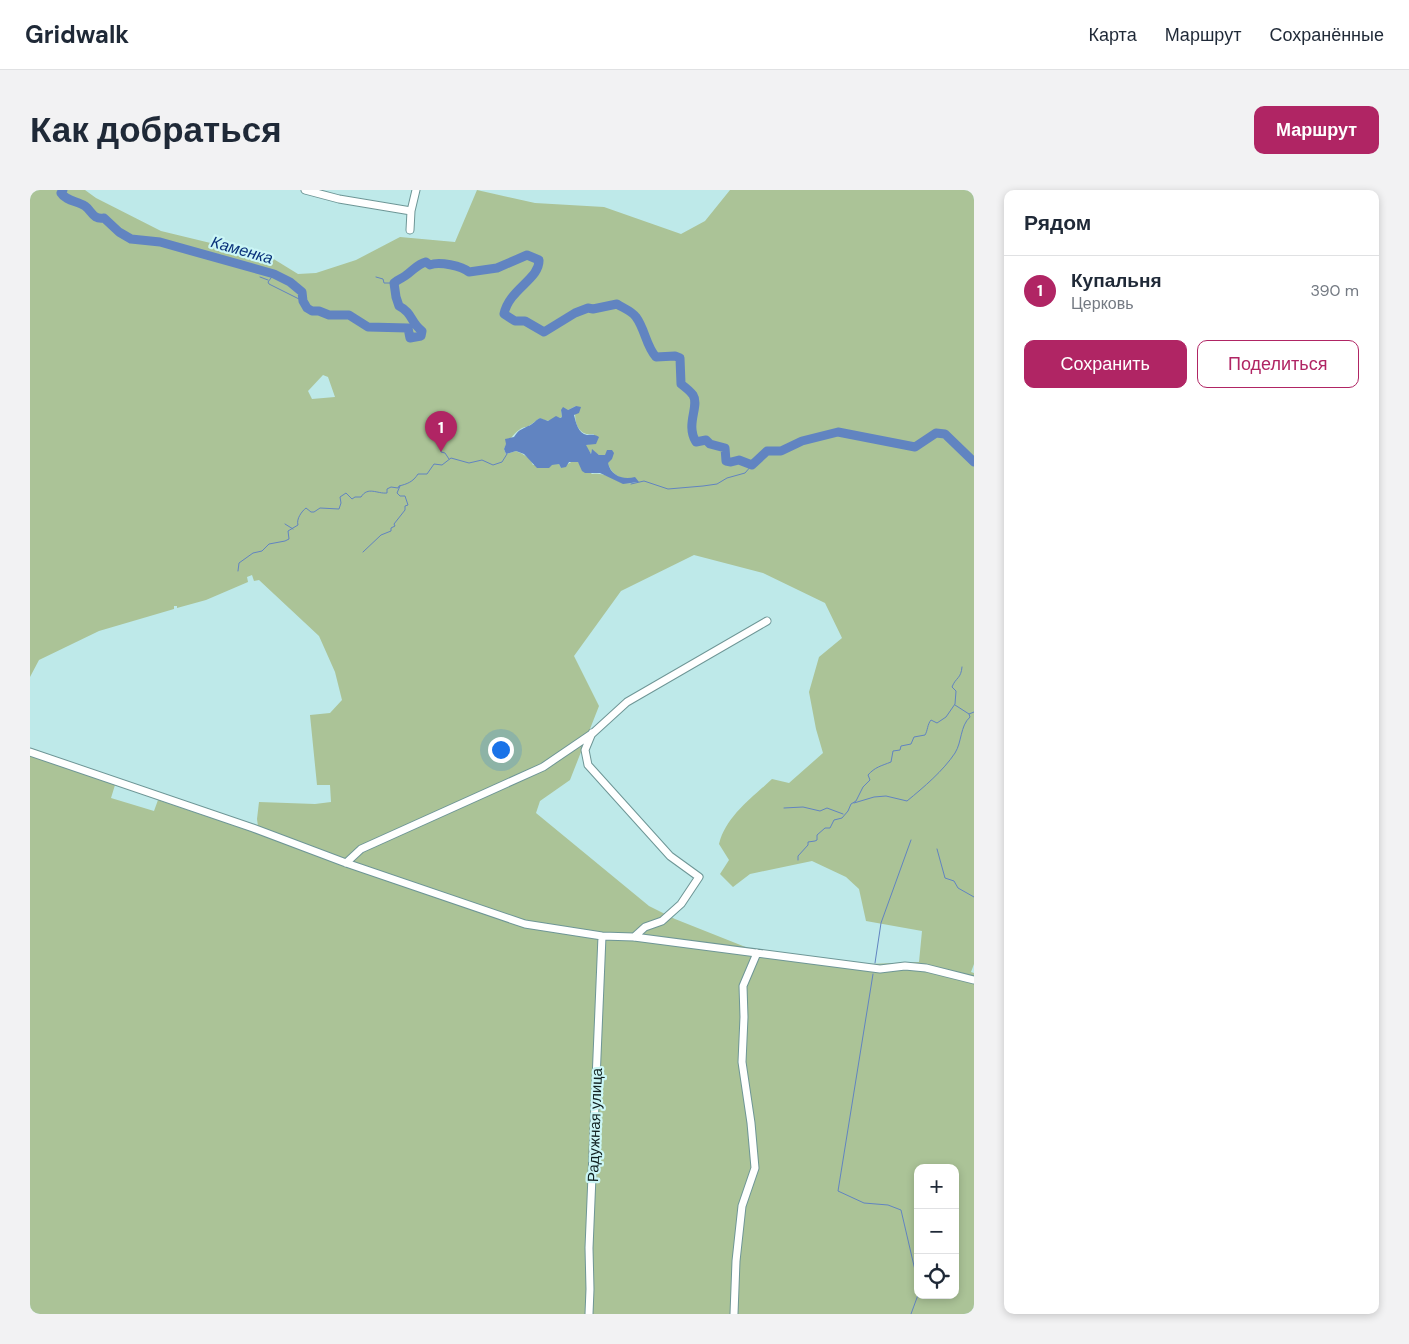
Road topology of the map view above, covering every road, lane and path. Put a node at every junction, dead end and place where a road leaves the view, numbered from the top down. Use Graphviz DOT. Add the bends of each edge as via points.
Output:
graph roads {
  1 [pos="305,190"];
  2 [pos="416,190"];
  3 [pos="411,212"];
  4 [pos="410,230"];
  5 [pos="767,621"];
  6 [pos="592,733"];
  7 [pos="30,752"];
  8 [pos="346,863"];
  9 [pos="602,936"];
  10 [pos="634,937"];
  11 [pos="757,953"];
  12 [pos="974,980"];
  13 [pos="589,1314"];
  14 [pos="734,1314"];
  1 -- 3 [label="street"];
  2 -- 3 [label="street"];
  3 -- 4 [label="street"];
  5 -- 6 [label="street" via="627,702"];
  6 -- 8 [label="street" via="543,767 360,849"];
  6 -- 10 [label="street" via="585,750 588,765 670,856 699,877 681,904 662,921 645,927"];
  7 -- 8 [label="street"];
  8 -- 9 [label="street" via="524,924"];
  9 -- 10 [label="street"];
  9 -- 13 [label="street, Радужная улица"];
  10 -- 11 [label="street"];
  11 -- 12 [label="street" via="880,969 919,967"];
  11 -- 14 [label="street" via="743,986 742,1062 755,1168 742,1206"];
}
